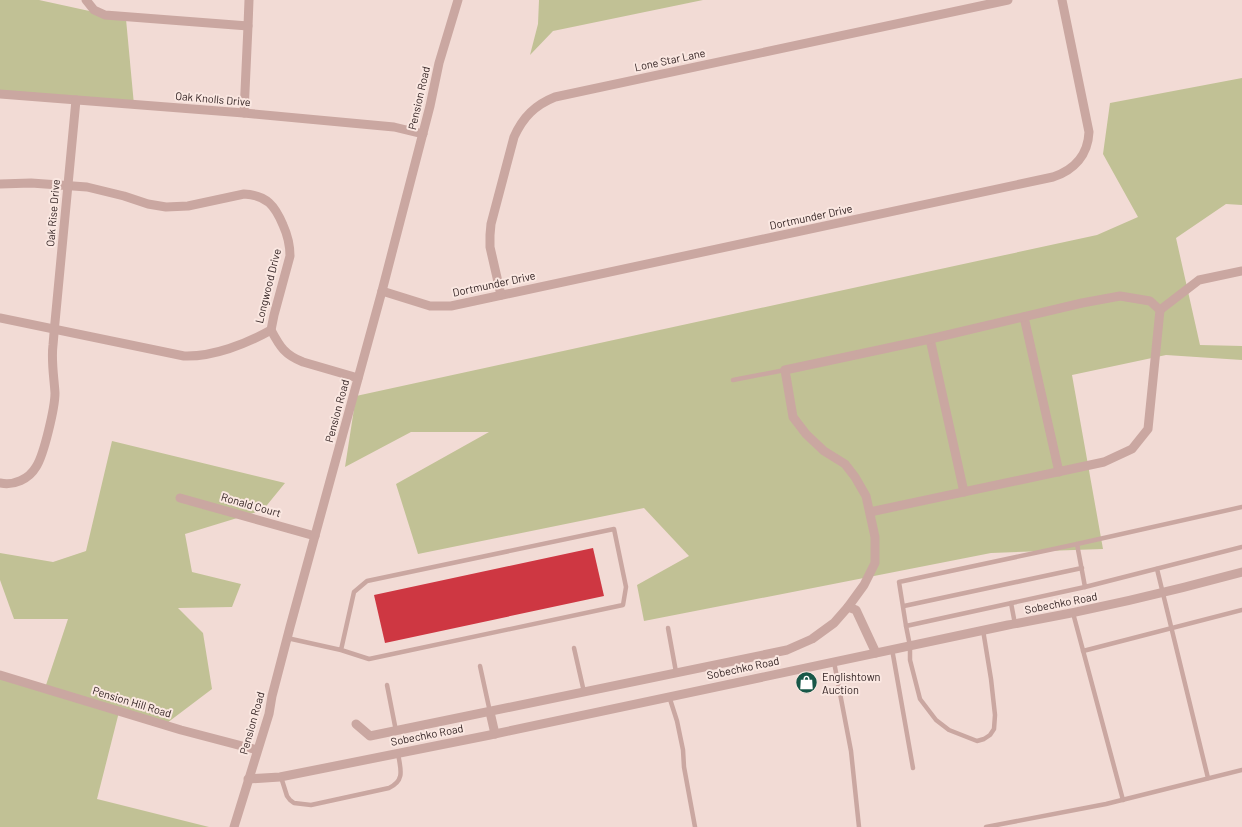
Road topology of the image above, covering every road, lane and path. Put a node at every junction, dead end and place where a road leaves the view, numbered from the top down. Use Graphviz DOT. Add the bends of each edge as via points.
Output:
graph roads {
  1 [pos="86,0"];
  2 [pos="249,0"];
  3 [pos="458,0"];
  4 [pos="1008,0"];
  5 [pos="1062,0"];
  6 [pos="968,4"];
  7 [pos="248,26"];
  8 [pos="0,94"];
  9 [pos="76,100"];
  10 [pos="244,113"];
  11 [pos="423,134"];
  12 [pos="0,184"];
  13 [pos="68,186"];
  14 [pos="1242,271"];
  15 [pos="382,292"];
  16 [pos="500,296"];
  17 [pos="1160,310"];
  18 [pos="1024,317"];
  19 [pos="0,318"];
  20 [pos="54,329"];
  21 [pos="271,330"];
  22 [pos="930,339"];
  23 [pos="785,370"];
  24 [pos="358,378"];
  25 [pos="733,380"];
  26 [pos="1059,472"];
  27 [pos="0,483"];
  28 [pos="964,492"];
  29 [pos="180,498"];
  30 [pos="1242,507"];
  31 [pos="870,512"];
  32 [pos="316,536"];
  33 [pos="1078,544"];
  34 [pos="1242,547"];
  35 [pos="1082,568"];
  36 [pos="1156,569"];
  37 [pos="1242,572"];
  38 [pos="1085,587"];
  39 [pos="1162,593"];
  40 [pos="1011,603"];
  41 [pos="904,606"];
  42 [pos="848,607"];
  43 [pos="1242,610"];
  44 [pos="1073,613"];
  45 [pos="1015,624"];
  46 [pos="906,626"];
  47 [pos="668,628"];
  48 [pos="1170,628"];
  49 [pos="983,630"];
  50 [pos="287,638"];
  51 [pos="910,646"];
  52 [pos="574,648"];
  53 [pos="341,650"];
  54 [pos="892,650"];
  55 [pos="1083,651"];
  56 [pos="876,653"];
  57 [pos="834,662"];
  58 [pos="480,666"];
  59 [pos="676,672"];
  60 [pos="0,675"];
  61 [pos="387,685"];
  62 [pos="584,692"];
  63 [pos="668,696"];
  64 [pos="490,712"];
  65 [pos="356,724"];
  66 [pos="396,731"];
  67 [pos="495,734"];
  68 [pos="257,750"];
  69 [pos="398,753"];
  70 [pos="913,768"];
  71 [pos="1242,770"];
  72 [pos="281,777"];
  73 [pos="1208,778"];
  74 [pos="248,779"];
  75 [pos="1122,800"];
  76 [pos="234,827"];
  77 [pos="695,827"];
  78 [pos="859,827"];
  79 [pos="986,827"];
  1 -- 7 [label="street" via="94,10 105,15"];
  2 -- 7 [label="street"];
  3 -- 11 [label="street, Pension Road" via="439,63"];
  4 -- 6 [label="street, Lone Star Lane"];
  5 -- 16 [label="street, Dortmunder Drive" via="1089,132 1083,155 1077,164 1063,174"];
  6 -- 16 [label="street, Lone Star Lane" via="547,100 529,113 518,127 491,224 490,247"];
  7 -- 10 [label="street"];
  8 -- 9 [label="street, Oak Knolls Drive"];
  9 -- 10 [label="street, Oak Knolls Drive"];
  9 -- 13 [label="street, Oak Rise Drive"];
  10 -- 11 [label="street, Oak Knolls Drive" via="394,127"];
  11 -- 15 [label="street, Pension Road"];
  12 -- 13 [label="street, Longwood Drive"];
  13 -- 20 [label="street, Oak Rise Drive"];
  13 -- 21 [label="street, Longwood Drive" via="103,190 166,207 188,206 244,194 260,196 266,200 278,214 290,247 290,256"];
  14 -- 17 [label="street" via="1198,280"];
  15 -- 16 [label="street, Dortmunder Drive" via="439,307"];
  15 -- 24 [label="street, Pension Road"];
  17 -- 18 [label="street" via="1150,301 1120,296"];
  17 -- 26 [label="street" via="1148,429 1132,449 1104,462"];
  18 -- 22 [label="street"];
  18 -- 26 [label="street"];
  19 -- 20 [label="street, Longwood Drive"];
  20 -- 21 [label="street, Longwood Drive" via="197,357 257,338"];
  20 -- 27 [label="street" via="54,402 40,459 25,478 11,483"];
  21 -- 24 [label="street" via="279,346 294,359"];
  22 -- 23 [label="street"];
  22 -- 28 [label="street"];
  23 -- 25 [label="lane"];
  23 -- 31 [label="street" via="793,417 824,451 845,464 866,496"];
  24 -- 32 [label="street, Pension Road"];
  26 -- 28 [label="street"];
  28 -- 31 [label="street"];
  29 -- 32 [label="street, Ronald Court"];
  30 -- 33 [label="lane"];
  31 -- 42 [label="street" via="875,537 875,563 864,585"];
  32 -- 50 [label="street, Pension Road"];
  33 -- 35 [label="lane"];
  33 -- 41 [label="lane" via="899,582"];
  34 -- 36 [label="lane"];
  35 -- 38 [label="lane"];
  35 -- 41 [label="lane"];
  36 -- 38 [label="lane"];
  36 -- 39 [label="lane"];
  37 -- 39 [label="street, Sobechko Road"];
  38 -- 40 [label="lane"];
  39 -- 44 [label="street, Sobechko Road"];
  39 -- 48 [label="lane"];
  40 -- 45 [label="lane"];
  40 -- 46 [label="lane"];
  41 -- 46 [label="lane"];
  42 -- 56 [label="street" via="856,610"];
  42 -- 59 [label="street" via="834,623 812,639 787,650"];
  43 -- 48 [label="lane"];
  44 -- 45 [label="street, Sobechko Road"];
  44 -- 55 [label="lane"];
  45 -- 49 [label="street, Sobechko Road"];
  46 -- 51 [label="lane"];
  47 -- 59 [label="lane"];
  48 -- 55 [label="lane"];
  48 -- 73 [label="lane"];
  49 -- 51 [label="street, Sobechko Road"];
  49 -- 51 [label="lane" via="995,715 994,729 990,735 977,741 949,730 936,720 920,699 910,660"];
  50 -- 53 [label="lane"];
  50 -- 68 [label="street, Pension Road" via="269,714"];
  51 -- 54 [label="street, Sobechko Road"];
  52 -- 62 [label="lane"];
  53 -- 53 [label="lane" via="368,659 623,605 626,587 614,529 367,581 354,592"];
  54 -- 56 [label="street, Sobechko Road"];
  54 -- 70 [label="lane"];
  55 -- 75 [label="lane"];
  56 -- 57 [label="street, Sobechko Road"];
  57 -- 63 [label="street, Sobechko Road"];
  57 -- 78 [label="lane" via="851,751"];
  58 -- 64 [label="lane"];
  59 -- 62 [label="street"];
  60 -- 68 [label="street, Pension Hill Road"];
  61 -- 66 [label="lane"];
  62 -- 64 [label="street"];
  63 -- 67 [label="street, Sobechko Road"];
  63 -- 77 [label="lane" via="684,750 684,767"];
  64 -- 66 [label="street"];
  64 -- 67 [label="street"];
  65 -- 66 [label="street" via="370,736"];
  67 -- 69 [label="street, Sobechko Road"];
  68 -- 74 [label="street, Pension Road"];
  69 -- 72 [label="street, Sobechko Road"];
  69 -- 72 [label="lane" via="401,773 400,780 395,785 319,803 294,803 287,796"];
  71 -- 73 [label="lane"];
  72 -- 74 [label="street, Sobechko Road"];
  73 -- 75 [label="lane"];
  74 -- 76 [label="street, Pension Road"];
  75 -- 79 [label="lane"];
}
